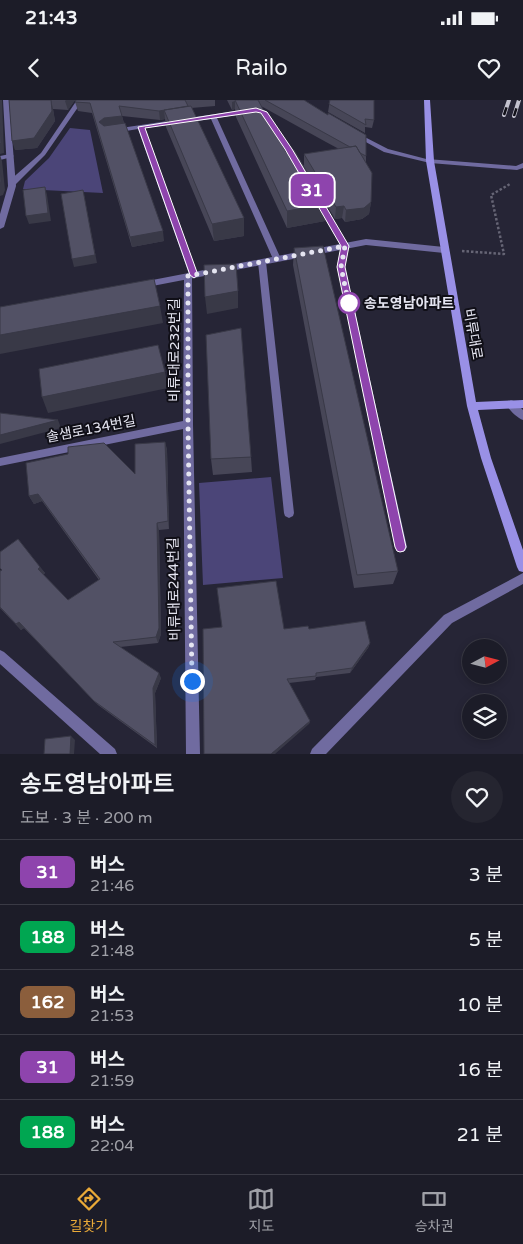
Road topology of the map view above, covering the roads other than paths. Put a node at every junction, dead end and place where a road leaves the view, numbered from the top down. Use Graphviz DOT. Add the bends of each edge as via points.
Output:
graph roads {
  1 [pos="80,100"];
  2 [pos="427,100"];
  3 [pos="4,105"];
  4 [pos="213,116"];
  5 [pos="141,127"];
  6 [pos="345,128"];
  7 [pos="106,132"];
  8 [pos="10,156"];
  9 [pos="0,158"];
  10 [pos="430,161"];
  11 [pos="298,165"];
  12 [pos="523,165"];
  13 [pos="12,183"];
  14 [pos="317,197"];
  15 [pos="0,228"];
  16 [pos="345,246"];
  17 [pos="444,250"];
  18 [pos="277,259"];
  19 [pos="262,262"];
  20 [pos="191,276"];
  21 [pos="134,286"];
  22 [pos="511,404"];
  23 [pos="523,404"];
  24 [pos="472,406"];
  25 [pos="523,416"];
  26 [pos="188,424"];
  27 [pos="0,462"];
  28 [pos="289,513"];
  29 [pos="400,547"];
  30 [pos="523,567"];
  31 [pos="523,578"];
  32 [pos="0,656"];
  33 [pos="104,752"];
  34 [pos="193,754"];
  35 [pos="317,754"];
  1 -- 13 [label="street" via="43,154"];
  2 -- 10 [label="main road, 비류대로"];
  3 -- 8 [label="street"];
  4 -- 5 [label="street"];
  4 -- 11 [label="street" via="256,110 264,112"];
  4 -- 18 [label="street"];
  5 -- 7 [label="street"];
  5 -- 20 [label="street"];
  6 -- 10 [label="street" via="386,151"];
  8 -- 9 [label="street"];
  8 -- 13 [label="street"];
  10 -- 12 [label="street" via="517,168"];
  10 -- 17 [label="main road, 비류대로"];
  13 -- 15 [label="street"];
  14 -- 16 [label="street"];
  16 -- 17 [label="street, 비류대로232번길" via="366,242"];
  16 -- 18 [label="street, 비류대로232번길"];
  16 -- 29 [label="street" via="341,267"];
  17 -- 24 [label="main road, 비류대로"];
  18 -- 19 [label="street, 비류대로232번길"];
  19 -- 20 [label="street, 비류대로232번길"];
  19 -- 28 [label="street"];
  20 -- 21 [label="street, 비류대로232번길"];
  20 -- 26 [label="street, 비류대로232번길"];
  22 -- 23 [label="main road"];
  22 -- 24 [label="main road"];
  22 -- 25 [label="street"];
  24 -- 30 [label="main road, 비류대로"];
  26 -- 27 [label="street, 솔샘로134번길"];
  26 -- 34 [label="street, 비류대로244번길"];
  31 -- 35 [label="street" via="448,618"];
  32 -- 33 [label="street"];
}
